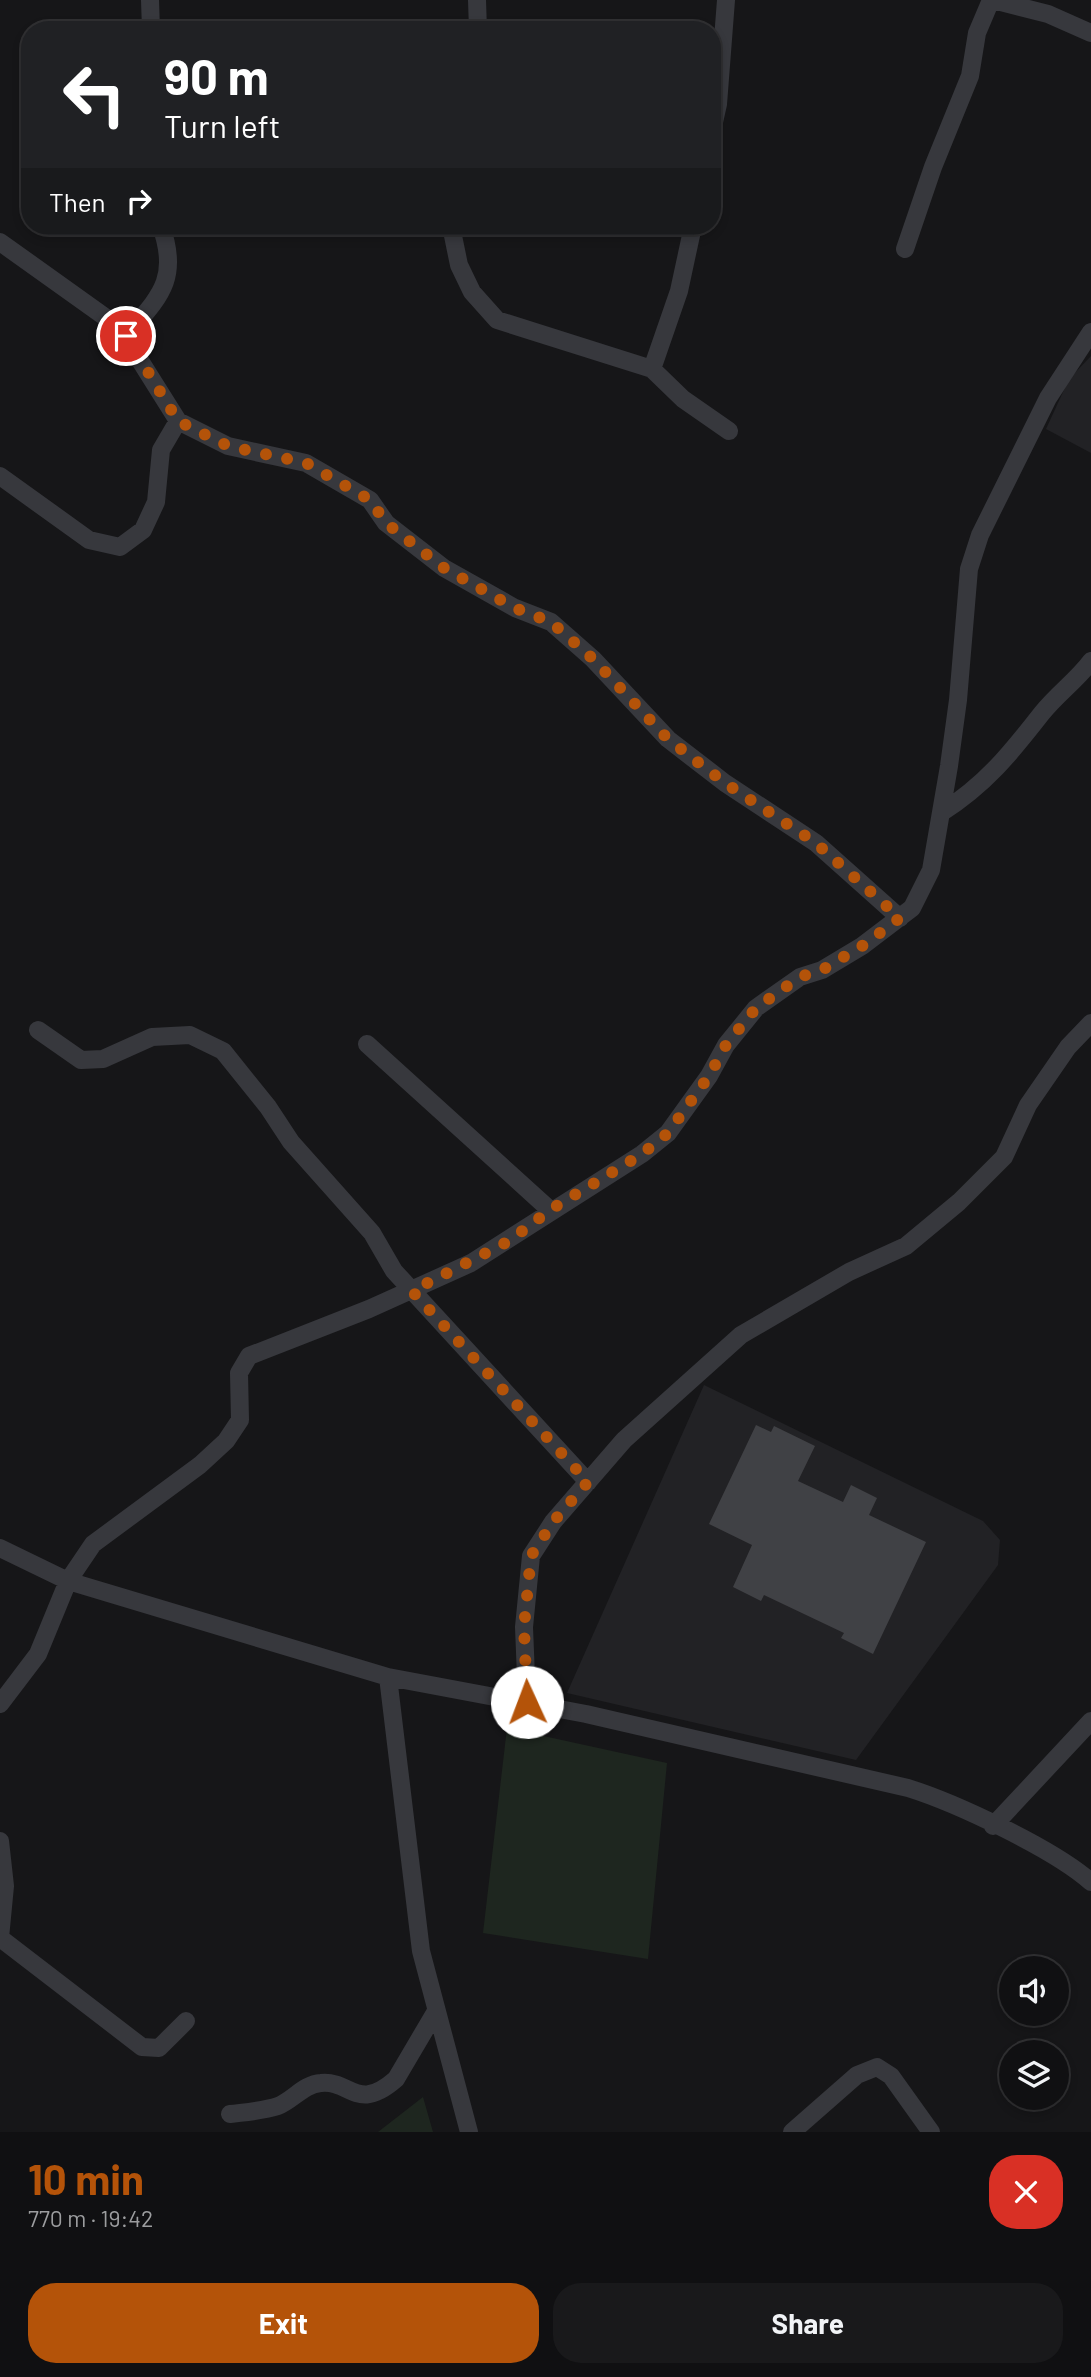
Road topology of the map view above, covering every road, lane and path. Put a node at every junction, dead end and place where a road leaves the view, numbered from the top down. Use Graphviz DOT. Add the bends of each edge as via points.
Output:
graph roads {
  1 [pos="150,0"];
  2 [pos="477,0"];
  3 [pos="726,0"];
  4 [pos="992,0"];
  5 [pos="151,21"];
  6 [pos="478,21"];
  7 [pos="1091,33"];
  8 [pos="721,65"];
  9 [pos="164,235"];
  10 [pos="453,235"];
  11 [pos="691,235"];
  12 [pos="0,242"];
  13 [pos="905,249"];
  14 [pos="1091,332"];
  15 [pos="126,336"];
  16 [pos="652,369"];
  17 [pos="178,421"];
  18 [pos="729,431"];
  19 [pos="0,476"];
  20 [pos="1091,661"];
  21 [pos="941,813"];
  22 [pos="900,918"];
  23 [pos="1091,1023"];
  24 [pos="38,1030"];
  25 [pos="367,1044"];
  26 [pos="550,1210"];
  27 [pos="412,1291"];
  28 [pos="588,1482"];
  29 [pos="0,1548"];
  30 [pos="68,1581"];
  31 [pos="388,1676"];
  32 [pos="527,1702"];
  33 [pos="0,1704"];
  34 [pos="1091,1721"];
  35 [pos="993,1826"];
  36 [pos="0,1841"];
  37 [pos="1091,1882"];
  38 [pos="0,1938"];
  39 [pos="436,2011"];
  40 [pos="186,2021"];
  41 [pos="230,2114"];
  42 [pos="469,2132"];
  43 [pos="792,2132"];
  44 [pos="932,2132"];
  1 -- 5 [label="street"];
  2 -- 6 [label="street"];
  3 -- 8 [label="street"];
  4 -- 7 [label="street" via="1048,14"];
  4 -- 13 [label="street" via="977,33 970,76"];
  9 -- 15 [label="street" via="169,256 165,287"];
  10 -- 16 [label="street" via="459,265 472,292 497,320"];
  11 -- 16 [label="street" via="679,291"];
  12 -- 15 [label="street"];
  14 -- 21 [label="street" via="1048,398 980,535 969,569 958,700"];
  15 -- 17 [label="street"];
  16 -- 18 [label="street" via="683,399"];
  17 -- 19 [label="street" via="161,450 156,502 143,530 120,547 89,540"];
  17 -- 22 [label="street" via="228,446 306,463 370,500 386,523 444,568 515,608 551,622 593,659 668,739 816,843"];
  20 -- 21 [label="street" via="1043,712 1003,765"];
  21 -- 22 [label="street" via="931,870 912,908"];
  22 -- 26 [label="street" via="862,946 822,970 800,977 756,1008 668,1133 592,1187"];
  23 -- 28 [label="street" via="1068,1047 1028,1105 1004,1157 958,1202 906,1246 849,1272 741,1335 624,1440"];
  24 -- 27 [label="street" via="81,1060 103,1059 152,1037 190,1035 223,1051 291,1142 372,1233"];
  25 -- 26 [label="street"];
  26 -- 27 [label="street" via="499,1247"];
  27 -- 28 [label="street"];
  27 -- 30 [label="street" via="249,1356 239,1373 240,1420 226,1441 97,1539"];
  28 -- 32 [label="street" via="531,1556 524,1627"];
  29 -- 30 [label="street"];
  30 -- 31 [label="street"];
  30 -- 33 [label="street" via="38,1654"];
  31 -- 32 [label="street"];
  31 -- 39 [label="street" via="421,1951"];
  32 -- 35 [label="street" via="908,1788"];
  34 -- 35 [label="street"];
  35 -- 37 [label="street"];
  36 -- 38 [label="street" via="5,1886"];
  38 -- 40 [label="street" via="142,2048 159,2048"];
  39 -- 41 [label="street" via="396,2079 387,2086 362,2095 321,2082 281,2105"];
  39 -- 42 [label="street"];
  43 -- 44 [label="street" via="857,2075 877,2067 891,2076"];
}
